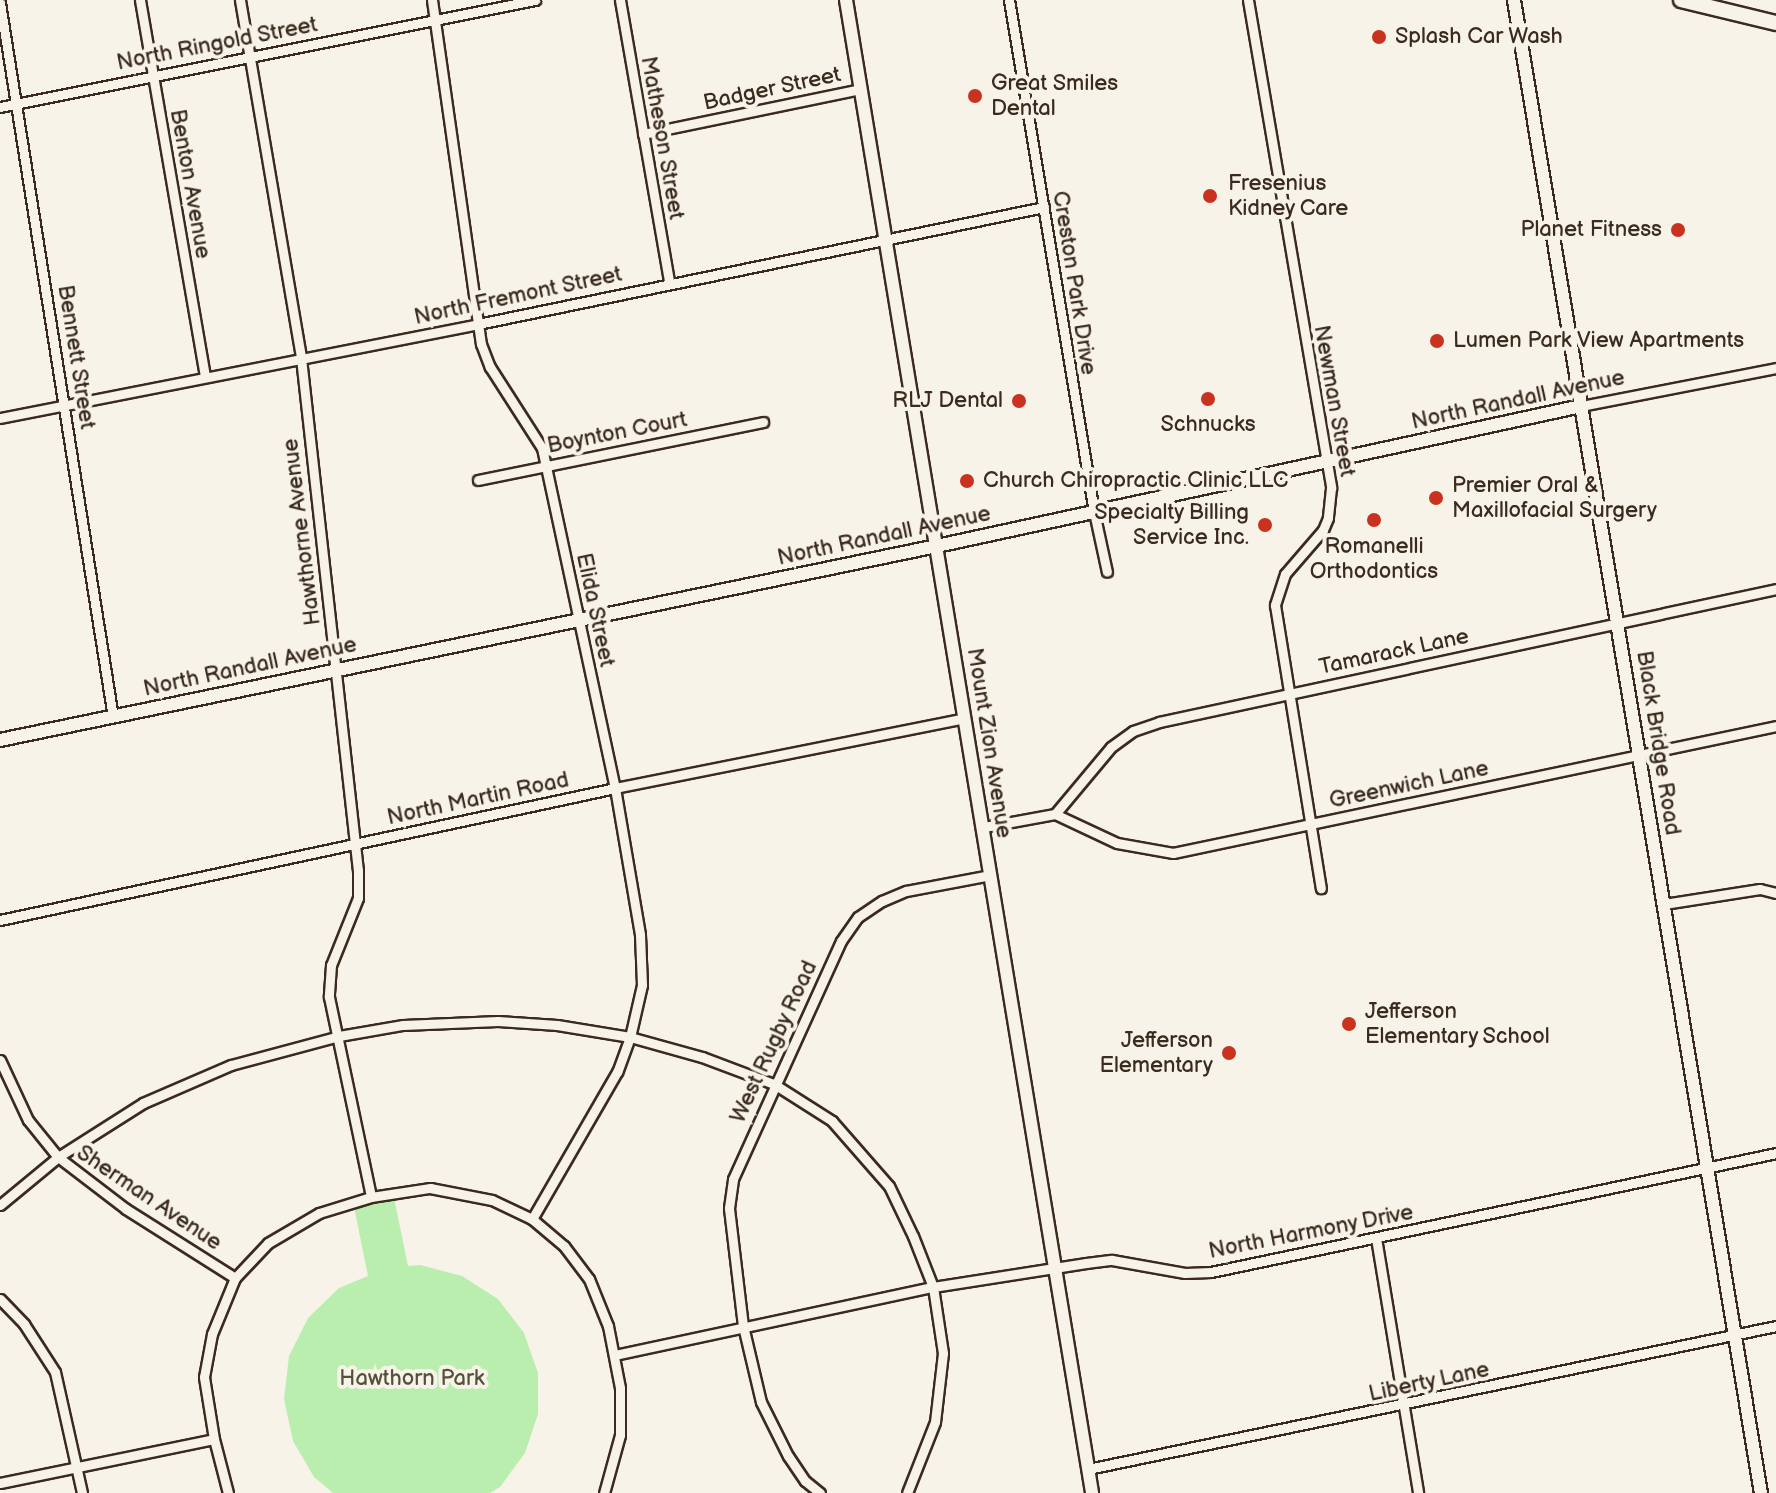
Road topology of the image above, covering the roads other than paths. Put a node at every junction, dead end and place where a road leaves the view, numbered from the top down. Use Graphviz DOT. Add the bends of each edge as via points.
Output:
graph roads {
  1 [pos="140,0"];
  2 [pos="240,0"];
  3 [pos="432,0"];
  4 [pos="535,0"];
  5 [pos="620,0"];
  6 [pos="846,0"];
  7 [pos="1009,0"];
  8 [pos="1248,0"];
  9 [pos="1514,0"];
  10 [pos="1681,0"];
  11 [pos="0,3"];
  12 [pos="435,20"];
  13 [pos="1776,23"];
  14 [pos="251,56"];
  15 [pos="153,74"];
  16 [pos="860,89"];
  17 [pos="17,104"];
  18 [pos="0,107"];
  19 [pos="643,134"];
  20 [pos="1044,207"];
  21 [pos="886,238"];
  22 [pos="669,282"];
  23 [pos="478,324"];
  24 [pos="301,358"];
  25 [pos="1776,368"];
  26 [pos="205,375"];
  27 [pos="66,404"];
  28 [pos="1581,406"];
  29 [pos="0,418"];
  30 [pos="763,422"];
  31 [pos="1327,463"];
  32 [pos="546,466"];
  33 [pos="478,480"];
  34 [pos="1094,512"];
  35 [pos="937,546"];
  36 [pos="1107,572"];
  37 [pos="1776,589"];
  38 [pos="578,619"];
  39 [pos="1617,622"];
  40 [pos="336,669"];
  41 [pos="1288,692"];
  42 [pos="113,717"];
  43 [pos="964,718"];
  44 [pos="1776,726"];
  45 [pos="0,740"];
  46 [pos="1639,754"];
  47 [pos="615,788"];
  48 [pos="1055,814"];
  49 [pos="1310,825"];
  50 [pos="984,827"];
  51 [pos="354,845"];
  52 [pos="991,875"];
  53 [pos="1321,888"];
  54 [pos="1776,893"];
  55 [pos="1664,904"];
  56 [pos="0,920"];
  57 [pos="339,1036"];
  58 [pos="630,1037"];
  59 [pos="0,1060"];
  60 [pos="774,1084"];
  61 [pos="1776,1153"];
  62 [pos="58,1157"];
  63 [pos="1708,1167"];
  64 [pos="371,1197"];
  65 [pos="0,1205"];
  66 [pos="532,1219"];
  67 [pos="1376,1238"];
  68 [pos="1054,1267"];
  69 [pos="235,1278"];
  70 [pos="933,1287"];
  71 [pos="0,1299"];
  72 [pos="743,1326"];
  73 [pos="1776,1326"];
  74 [pos="1735,1334"];
  75 [pos="615,1355"];
  76 [pos="1404,1406"];
  77 [pos="214,1439"];
  78 [pos="78,1467"];
  79 [pos="1088,1469"];
  80 [pos="0,1483"];
  81 [pos="82,1493"];
  82 [pos="228,1493"];
  83 [pos="604,1493"];
  84 [pos="820,1493"];
  85 [pos="907,1493"];
  86 [pos="1092,1493"];
  87 [pos="1418,1493"];
  88 [pos="1761,1493"];
  1 -- 15 [label="street, Benton Avenue"];
  2 -- 14 [label="street, Hawthorne Avenue"];
  3 -- 12 [label="street, Elida Street"];
  4 -- 12 [label="street, North Ringold Street"];
  5 -- 19 [label="street, Matheson Street"];
  6 -- 16 [label="street, Mount Zion Avenue"];
  7 -- 20 [label="street, Creston Park Drive"];
  8 -- 31 [label="street, Newman Street"];
  9 -- 28 [label="street, Black Bridge Road"];
  10 -- 13 [label="main road"];
  11 -- 17 [label="street, Bennett Street"];
  12 -- 14 [label="street, North Ringold Street"];
  12 -- 23 [label="street, Elida Street"];
  14 -- 15 [label="street, North Ringold Street"];
  14 -- 24 [label="street, Hawthorne Avenue"];
  15 -- 17 [label="street, North Ringold Street"];
  15 -- 26 [label="street, Benton Avenue"];
  16 -- 19 [label="street, Badger Street"];
  16 -- 21 [label="street, Mount Zion Avenue"];
  17 -- 18 [label="street, North Ringold Street"];
  17 -- 27 [label="street, Bennett Street"];
  19 -- 22 [label="street, Matheson Street"];
  20 -- 21 [label="street, North Fremont Street"];
  20 -- 34 [label="street, Creston Park Drive"];
  21 -- 22 [label="street, North Fremont Street"];
  21 -- 35 [label="street, Mount Zion Avenue"];
  22 -- 23 [label="street, North Fremont Street"];
  23 -- 24 [label="street, North Fremont Street"];
  23 -- 32 [label="street, Elida Street" via="490,367 542,448"];
  24 -- 26 [label="street, North Fremont Street"];
  24 -- 40 [label="street, Hawthorne Avenue"];
  25 -- 28 [label="street, North Randall Avenue"];
  26 -- 27 [label="street, North Fremont Street"];
  27 -- 29 [label="street, North Fremont Street"];
  27 -- 42 [label="street, Bennett Street"];
  28 -- 31 [label="street, North Randall Avenue"];
  28 -- 39 [label="street, Black Bridge Road"];
  30 -- 32 [label="street, Boynton Court"];
  31 -- 34 [label="street, North Randall Avenue"];
  31 -- 41 [label="street, Newman Street" via="1332,501 1328,518 1317,539 1285,574 1275,605"];
  32 -- 33 [label="street, Boynton Court"];
  32 -- 38 [label="street, Elida Street"];
  34 -- 35 [label="street, North Randall Avenue"];
  34 -- 36 [label="street, Creston Park Drive"];
  35 -- 38 [label="street, North Randall Avenue"];
  35 -- 43 [label="street, Mount Zion Avenue"];
  37 -- 39 [label="street, Tamarack Lane"];
  38 -- 40 [label="street, North Randall Avenue"];
  38 -- 47 [label="street, Elida Street"];
  39 -- 41 [label="street, Tamarack Lane"];
  39 -- 46 [label="street, Black Bridge Road"];
  40 -- 42 [label="street, North Randall Avenue"];
  40 -- 51 [label="street, Hawthorne Avenue"];
  41 -- 48 [label="street, Tamarack Lane" via="1133,731 1111,747"];
  41 -- 49 [label="street, Newman Street"];
  42 -- 45 [label="street, North Randall Avenue"];
  43 -- 47 [label="street, North Martin Road"];
  43 -- 50 [label="street, Mount Zion Avenue"];
  44 -- 46 [label="street, Greenwich Lane"];
  46 -- 49 [label="street, Greenwich Lane"];
  46 -- 55 [label="street, Black Bridge Road"];
  47 -- 51 [label="street, North Martin Road"];
  47 -- 58 [label="street, Elida Street" via="640,935 642,985"];
  48 -- 49 [label="street, Greenwich Lane" via="1117,843 1173,853"];
  48 -- 50 [label="street"];
  49 -- 53 [label="street, Newman Street"];
  50 -- 52 [label="street, Mount Zion Avenue"];
  51 -- 56 [label="street, North Martin Road"];
  51 -- 57 [label="street, Hawthorne Avenue" via="358,898 329,980"];
  52 -- 60 [label="street, West Rugby Road" via="906,891 858,917 841,941"];
  52 -- 68 [label="street, Mount Zion Avenue"];
  54 -- 55 [label="street" via="1760,889"];
  55 -- 63 [label="street, Black Bridge Road"];
  57 -- 58 [label="street" via="403,1025 498,1021"];
  57 -- 62 [label="street" via="231,1065 143,1103"];
  57 -- 64 [label="street, Hawthorne Avenue"];
  58 -- 60 [label="street"];
  58 -- 66 [label="street, Elida Street" via="617,1072"];
  59 -- 62 [label="street, Sherman Avenue" via="28,1120"];
  60 -- 70 [label="street" via="832,1121 889,1186"];
  60 -- 72 [label="street, West Rugby Road" via="743,1150 729,1208"];
  61 -- 63 [label="street, North Harmony Drive"];
  62 -- 65 [label="street"];
  62 -- 69 [label="street, Sherman Avenue" via="103,1193"];
  63 -- 67 [label="street, North Harmony Drive"];
  63 -- 74 [label="street, Black Bridge Road"];
  64 -- 66 [label="street" via="450,1190 492,1200"];
  64 -- 69 [label="street" via="319,1213 279,1235"];
  66 -- 75 [label="street" via="564,1246 589,1279"];
  67 -- 68 [label="street, North Harmony Drive" via="1211,1272 1185,1273 1112,1260"];
  67 -- 76 [label="street"];
  68 -- 70 [label="street, North Harmony Drive"];
  68 -- 79 [label="street, Mount Zion Avenue"];
  69 -- 77 [label="street" via="205,1367"];
  70 -- 72 [label="street, North Harmony Drive"];
  70 -- 85 [label="street" via="943,1353 941,1389 931,1437"];
  71 -- 78 [label="street" via="24,1324 55,1372"];
  72 -- 75 [label="street, North Harmony Drive"];
  72 -- 84 [label="street, West Rugby Road" via="761,1402 788,1456"];
  73 -- 74 [label="street, Liberty Lane"];
  74 -- 76 [label="street, Liberty Lane"];
  74 -- 88 [label="street, Black Bridge Road"];
  75 -- 83 [label="street" via="620,1435"];
  76 -- 79 [label="street, Liberty Lane"];
  76 -- 87 [label="street"];
  77 -- 78 [label="street"];
  77 -- 82 [label="street"];
  78 -- 80 [label="street"];
  78 -- 81 [label="street"];
  79 -- 86 [label="street, Mount Zion Avenue"];
}
